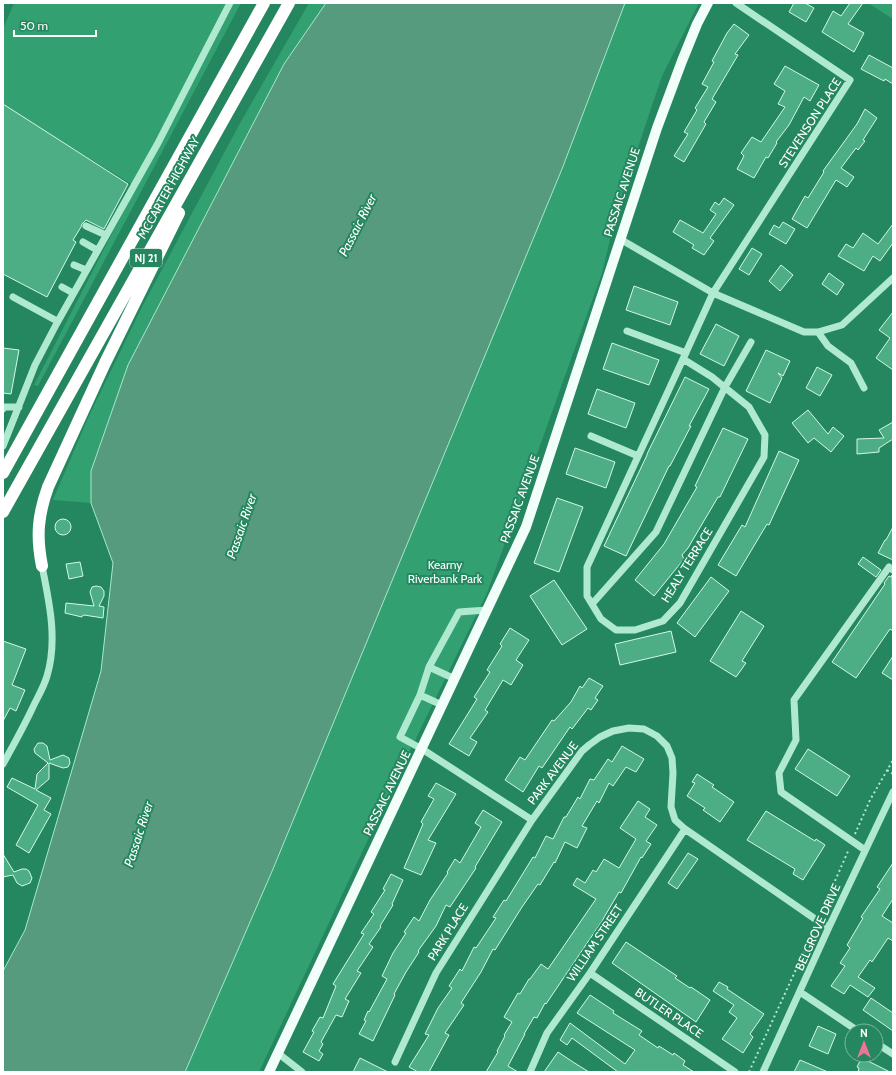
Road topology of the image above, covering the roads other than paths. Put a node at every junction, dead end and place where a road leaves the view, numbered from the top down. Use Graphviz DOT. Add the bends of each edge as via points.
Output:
graph roads {
  1 [pos="230,3"];
  2 [pos="255,3"];
  3 [pos="264,3"];
  4 [pos="288,3"];
  5 [pos="708,3"];
  6 [pos="736,3"];
  7 [pos="219,83"];
  8 [pos="228,111"];
  9 [pos="86,226"];
  10 [pos="106,235"];
  11 [pos="620,239"];
  12 [pos="83,242"];
  13 [pos="97,250"];
  14 [pos="74,264"];
  15 [pos="86,270"];
  16 [pos="893,278"];
  17 [pos="62,287"];
  18 [pos="73,293"];
  19 [pos="713,293"];
  20 [pos="13,297"];
  21 [pos="57,321"];
  22 [pos="628,331"];
  23 [pos="818,332"];
  24 [pos="751,342"];
  25 [pos="684,356"];
  26 [pos="725,387"];
  27 [pos="864,388"];
  28 [pos="18,407"];
  29 [pos="3,409"];
  30 [pos="591,436"];
  31 [pos="3,446"];
  32 [pos="638,456"];
  33 [pos="3,473"];
  34 [pos="3,512"];
  35 [pos="42,566"];
  36 [pos="893,570"];
  37 [pos="592,604"];
  38 [pos="487,610"];
  39 [pos="430,667"];
  40 [pos="454,679"];
  41 [pos="420,695"];
  42 [pos="442,705"];
  43 [pos="422,749"];
  44 [pos="3,764"];
  45 [pos="893,792"];
  46 [pos="532,820"];
  47 [pos="685,829"];
  48 [pos="865,850"];
  49 [pos="829,927"];
  50 [pos="590,973"];
  51 [pos="800,992"];
  52 [pos="846,1023"];
  53 [pos="884,1048"];
  54 [pos="278,1054"];
  55 [pos="893,1054"];
  56 [pos="395,1062"];
  57 [pos="269,1072"];
  58 [pos="302,1072"];
  59 [pos="530,1072"];
  60 [pos="735,1072"];
  61 [pos="763,1072"];
  1 -- 10 [label="street" via="158,143"];
  2 -- 7 [label="highway"];
  3 -- 7 [label="highway, NJ 21"];
  4 -- 8 [label="highway, MCCARTER HIGHWAY / NJ 21"];
  5 -- 11 [label="main road, PASSAIC AVENUE" via="697,24 657,128"];
  6 -- 19 [label="street, STEVENSON PLACE" via="850,80"];
  7 -- 33 [label="highway, NJ 21"];
  8 -- 34 [label="highway, MCCARTER HIGHWAY / NJ 21"];
  8 -- 35 [label="highway" via="105,363 48,487 41,509 38,533"];
  9 -- 10 [label="street"];
  10 -- 13 [label="street"];
  11 -- 19 [label="street"];
  11 -- 38 [label="main road, PASSAIC AVENUE" via="526,527"];
  12 -- 13 [label="street"];
  13 -- 15 [label="street"];
  14 -- 15 [label="street"];
  15 -- 18 [label="street"];
  16 -- 23 [label="street" via="842,326"];
  17 -- 18 [label="street"];
  18 -- 21 [label="street"];
  19 -- 23 [label="street" via="804,332"];
  19 -- 25 [label="street, HEALY TERRACE"];
  20 -- 21 [label="street"];
  21 -- 28 [label="street"];
  22 -- 25 [label="street"];
  23 -- 27 [label="street" via="828,346 851,363"];
  24 -- 26 [label="street"];
  25 -- 26 [label="street, HEALY TERRACE"];
  25 -- 32 [label="street, HEALY TERRACE"];
  26 -- 37 [label="street" via="656,532"];
  26 -- 37 [label="street, HEALY TERRACE" via="750,407 765,435 764,457 680,603 663,621 635,630 616,630 601,619"];
  28 -- 29 [label="street"];
  28 -- 31 [label="street"];
  30 -- 32 [label="street"];
  32 -- 37 [label="street, HEALY TERRACE" via="587,567 587,596"];
  35 -- 44 [label="street" via="51,620 51,659 40,694"];
  36 -- 48 [label="street" via="889,567 794,700 796,740 779,772 782,792"];
  38 -- 39 [label="street" via="459,612"];
  38 -- 40 [label="main road, PASSAIC AVENUE"];
  39 -- 40 [label="street"];
  39 -- 41 [label="street"];
  40 -- 42 [label="main road, PASSAIC AVENUE"];
  41 -- 42 [label="street"];
  41 -- 43 [label="street, PARK AVENUE" via="400,737"];
  42 -- 43 [label="main road, PASSAIC AVENUE"];
  43 -- 46 [label="street, PARK AVENUE"];
  43 -- 54 [label="main road, PASSAIC AVENUE"];
  45 -- 48 [label="street, BELGROVE DRIVE"];
  46 -- 47 [label="street, PARK AVENUE" via="589,744 613,731 629,728 644,729 658,736 667,746 672,758 671,807 675,820"];
  46 -- 56 [label="street, PARK PLACE" via="436,972"];
  47 -- 49 [label="street, PARK AVENUE"];
  47 -- 50 [label="street, WILLIAM STREET"];
  48 -- 49 [label="street, BELGROVE DRIVE"];
  49 -- 51 [label="street, BELGROVE DRIVE"];
  50 -- 59 [label="street, WILLIAM STREET" via="547,1033"];
  50 -- 60 [label="street, BUTLER PLACE"];
  51 -- 52 [label="street"];
  51 -- 61 [label="street, BELGROVE DRIVE"];
  53 -- 55 [label="street"];
  54 -- 57 [label="main road, PASSAIC AVENUE"];
  54 -- 58 [label="street"];
}
